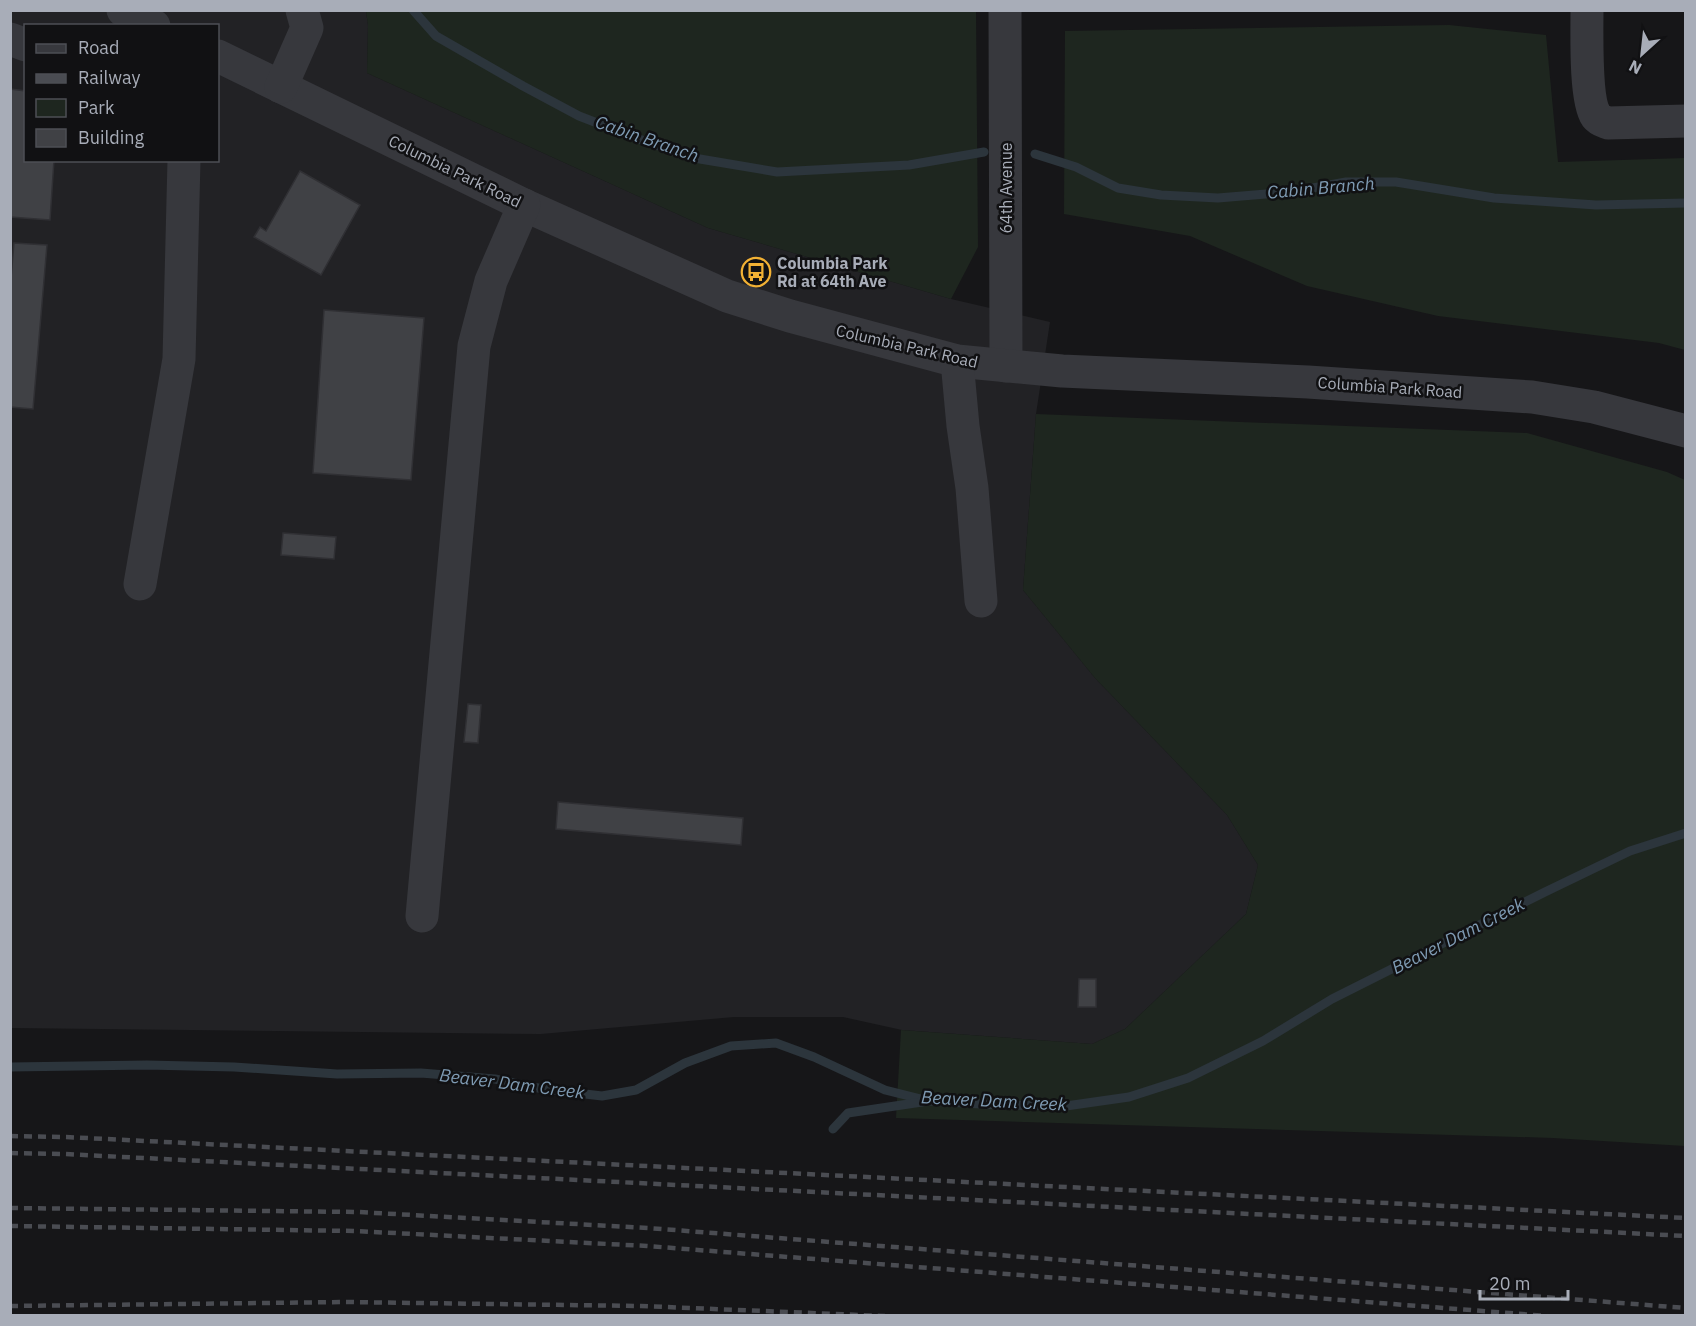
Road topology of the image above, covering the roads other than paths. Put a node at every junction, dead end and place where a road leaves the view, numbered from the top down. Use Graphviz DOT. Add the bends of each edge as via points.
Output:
graph roads {
  1 [pos="123,10"];
  2 [pos="302,10"];
  3 [pos="1005,10"];
  4 [pos="1587,10"];
  5 [pos="150,24"];
  6 [pos="219,56"];
  7 [pos="282,87"];
  8 [pos="1686,121"];
  9 [pos="184,162"];
  10 [pos="524,205"];
  11 [pos="957,361"];
  12 [pos="1006,366"];
  13 [pos="1686,431"];
  14 [pos="140,584"];
  15 [pos="981,601"];
  16 [pos="422,916"];
  1 -- 5 [label="street"];
  2 -- 7 [label="street" via="307,28"];
  3 -- 12 [label="street, 64th Avenue"];
  4 -- 8 [label="street" via="1589,77 1595,115 1608,123"];
  6 -- 7 [label="street, Columbia Park Road"];
  7 -- 10 [label="street, Columbia Park Road"];
  9 -- 14 [label="street" via="179,359"];
  10 -- 11 [label="street, Columbia Park Road" via="727,296"];
  10 -- 16 [label="street" via="491,281 474,346"];
  11 -- 12 [label="street, Columbia Park Road"];
  11 -- 15 [label="street"];
  12 -- 13 [label="street, Columbia Park Road" via="1532,397 1594,407"];
}
